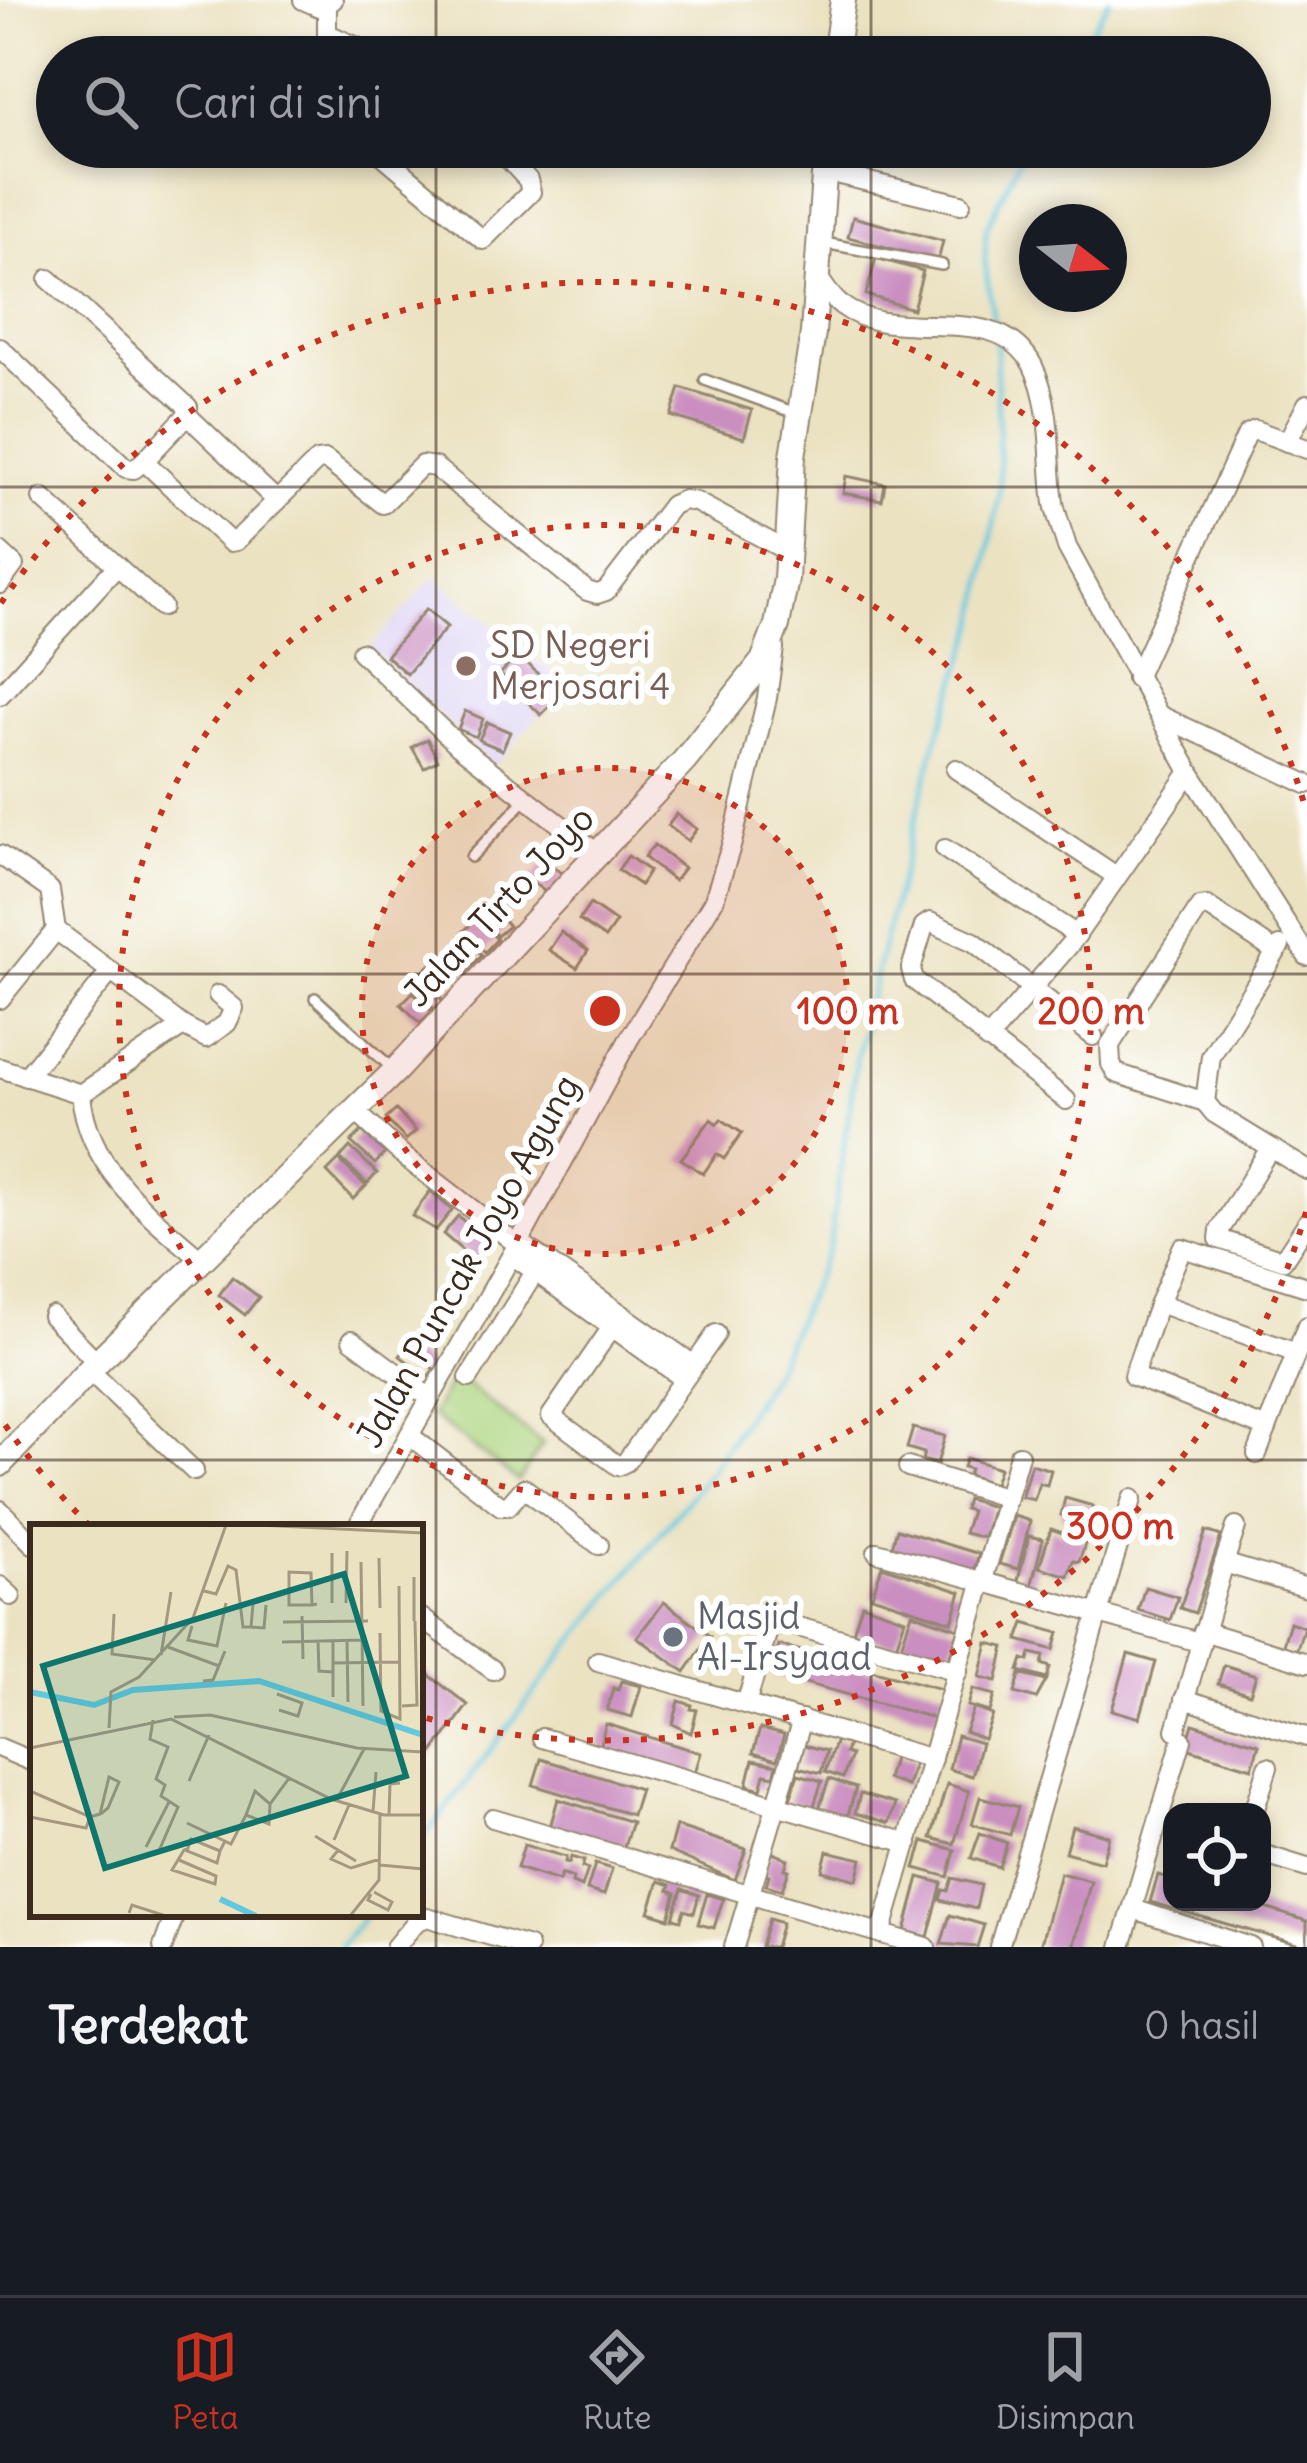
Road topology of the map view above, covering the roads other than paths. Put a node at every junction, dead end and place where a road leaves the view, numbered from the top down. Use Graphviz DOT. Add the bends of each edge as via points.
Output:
graph roads {
  1 [pos="303,0"];
  2 [pos="843,0"];
  3 [pos="330,2"];
  4 [pos="328,34"];
  5 [pos="333,36"];
  6 [pos="839,36"];
  7 [pos="398,168"];
  8 [pos="517,168"];
  9 [pos="824,168"];
  10 [pos="852,168"];
  11 [pos="961,204"];
  12 [pos="819,243"];
  13 [pos="942,265"];
  14 [pos="818,277"];
  15 [pos="49,279"];
  16 [pos="0,348"];
  17 [pos="705,380"];
  18 [pos="1307,404"];
  19 [pos="798,413"];
  20 [pos="188,416"];
  21 [pos="1287,442"];
  22 [pos="1307,449"];
  23 [pos="144,461"];
  24 [pos="42,498"];
  25 [pos="276,500"];
  26 [pos="788,551"];
  27 [pos="0,552"];
  28 [pos="117,566"];
  29 [pos="0,584"];
  30 [pos="162,608"];
  31 [pos="777,625"];
  32 [pos="361,652"];
  33 [pos="1136,678"];
  34 [pos="0,695"];
  35 [pos="1161,716"];
  36 [pos="956,770"];
  37 [pos="1190,772"];
  38 [pos="1307,784"];
  39 [pos="525,800"];
  40 [pos="945,849"];
  41 [pos="597,854"];
  42 [pos="0,855"];
  43 [pos="471,857"];
  44 [pos="1116,876"];
  45 [pos="56,929"];
  46 [pos="1290,932"];
  47 [pos="1077,935"];
  48 [pos="1276,952"];
  49 [pos="1307,956"];
  50 [pos="112,971"];
  51 [pos="1033,987"];
  52 [pos="218,995"];
  53 [pos="315,998"];
  54 [pos="0,999"];
  55 [pos="183,1026"];
  56 [pos="1093,1036"];
  57 [pos="987,1040"];
  58 [pos="0,1068"];
  59 [pos="395,1071"];
  60 [pos="26,1077"];
  61 [pos="81,1094"];
  62 [pos="1066,1100"];
  63 [pos="1205,1102"];
  64 [pos="355,1111"];
  65 [pos="1270,1148"];
  66 [pos="1307,1170"];
  67 [pos="1307,1223"];
  68 [pos="516,1247"];
  69 [pos="203,1262"];
  70 [pos="535,1272"];
  71 [pos="1307,1287"];
  72 [pos="1159,1303"];
  73 [pos="52,1316"];
  74 [pos="616,1320"];
  75 [pos="1307,1326"];
  76 [pos="716,1334"];
  77 [pos="352,1340"];
  78 [pos="1296,1354"];
  79 [pos="93,1366"];
  80 [pos="689,1372"];
  81 [pos="469,1378"];
  82 [pos="430,1398"];
  83 [pos="1267,1429"];
  84 [pos="409,1435"];
  85 [pos="1257,1454"];
  86 [pos="1019,1455"];
  87 [pos="0,1463"];
  88 [pos="908,1467"];
  89 [pos="194,1471"];
  90 [pos="1007,1498"];
  91 [pos="1132,1499"];
  92 [pos="0,1510"];
  93 [pos="359,1524"];
  94 [pos="1235,1527"];
  95 [pos="30,1541"];
  96 [pos="599,1545"];
  97 [pos="878,1552"];
  98 [pos="1224,1563"];
  99 [pos="983,1584"];
  100 [pos="1307,1588"];
  101 [pos="1098,1613"];
  102 [pos="423,1619"];
  103 [pos="1201,1636"];
  104 [pos="598,1661"];
  105 [pos="1307,1663"];
  106 [pos="493,1670"];
  107 [pos="958,1671"];
  108 [pos="1184,1700"];
  109 [pos="746,1704"];
  110 [pos="802,1720"];
  111 [pos="1307,1737"];
  112 [pos="542,1738"];
  113 [pos="0,1748"];
  114 [pos="932,1759"];
  115 [pos="30,1761"];
  116 [pos="1268,1767"];
  117 [pos="1169,1803"];
  118 [pos="1257,1803"];
  119 [pos="776,1804"];
  120 [pos="493,1818"];
  121 [pos="1163,1831"];
  122 [pos="908,1844"];
  123 [pos="1271,1857"];
  124 [pos="1307,1868"];
  125 [pos="750,1892"];
  126 [pos="1132,1910"];
  127 [pos="174,1917"];
  128 [pos="881,1934"];
  129 [pos="163,1947"];
  130 [pos="395,1947"];
  131 [pos="528,1947"];
  132 [pos="734,1947"];
  133 [pos="926,1947"];
  134 [pos="999,1947"];
  135 [pos="1121,1947"];
  136 [pos="1251,1947"];
  1 -- 3 [label="street"];
  2 -- 6 [label="street"];
  3 -- 4 [label="street"];
  4 -- 5 [label="street"];
  7 -- 8 [label="street" via="483,240 531,192"];
  9 -- 12 [label="street, Jalan Tirto Joyo"];
  10 -- 11 [label="street"];
  12 -- 13 [label="lane"];
  12 -- 14 [label="street, Jalan Tirto Joyo"];
  14 -- 19 [label="street, Jalan Tirto Joyo"];
  14 -- 33 [label="street" via="843,308 872,321 975,327 1027,355 1038,378 1067,547"];
  15 -- 20 [label="street" via="188,407"];
  16 -- 23 [label="street" via="127,468"];
  17 -- 19 [label="lane"];
  18 -- 21 [label="street"];
  19 -- 26 [label="street, Jalan Tirto Joyo"];
  20 -- 23 [label="street"];
  20 -- 25 [label="street"];
  21 -- 22 [label="street"];
  21 -- 33 [label="street" via="1255,430 1245,437"];
  23 -- 25 [label="street" via="230,542"];
  24 -- 28 [label="street"];
  25 -- 26 [label="street" via="317,461 333,464 383,504 422,466 435,466 597,594 684,500"];
  26 -- 31 [label="street, Jalan Tirto Joyo"];
  27 -- 29 [label="street" via="14,565"];
  28 -- 30 [label="street"];
  28 -- 34 [label="street"];
  31 -- 41 [label="street, Jalan Tirto Joyo" via="763,661 722,718"];
  31 -- 68 [label="street, Jalan Puncak Joyo Agung" via="767,698 714,899"];
  32 -- 39 [label="street"];
  33 -- 35 [label="street"];
  35 -- 37 [label="street"];
  35 -- 38 [label="street"];
  36 -- 44 [label="street"];
  37 -- 44 [label="street"];
  37 -- 46 [label="street"];
  39 -- 41 [label="street"];
  39 -- 43 [label="lane"];
  40 -- 47 [label="street"];
  41 -- 59 [label="street, Jalan Tirto Joyo"];
  42 -- 45 [label="street" via="50,890"];
  44 -- 47 [label="street"];
  45 -- 50 [label="street"];
  45 -- 54 [label="street"];
  46 -- 48 [label="street"];
  46 -- 49 [label="street"];
  47 -- 51 [label="street"];
  48 -- 63 [label="street" via="1211,1056"];
  48 -- 63 [label="street" via="1200,908 1110,1046 1116,1073"];
  50 -- 55 [label="street"];
  50 -- 60 [label="street"];
  51 -- 56 [label="street"];
  51 -- 57 [label="street"];
  51 -- 57 [label="street" via="974,942 924,926 912,975"];
  52 -- 55 [label="street" via="234,1009 226,1023 206,1038"];
  53 -- 59 [label="lane"];
  55 -- 61 [label="street"];
  57 -- 62 [label="street"];
  58 -- 60 [label="street"];
  59 -- 64 [label="street, Jalan Tirto Joyo"];
  60 -- 61 [label="street"];
  61 -- 69 [label="street" via="88,1137 108,1168"];
  63 -- 65 [label="street"];
  64 -- 68 [label="street"];
  64 -- 69 [label="street, Jalan Tirto Joyo"];
  65 -- 66 [label="street"];
  65 -- 67 [label="street" via="1220,1239 1283,1260"];
  68 -- 70 [label="street"];
  68 -- 74 [label="street"];
  68 -- 82 [label="street, Jalan Puncak Joyo Agung"];
  69 -- 79 [label="street, Jalan Tirto Joyo"];
  70 -- 74 [label="street"];
  70 -- 81 [label="street"];
  71 -- 72 [label="street" via="1182,1248"];
  72 -- 78 [label="street"];
  72 -- 83 [label="street" via="1133,1376"];
  73 -- 79 [label="street"];
  74 -- 80 [label="street"];
  74 -- 80 [label="street" via="553,1420 622,1466"];
  75 -- 78 [label="street"];
  76 -- 80 [label="street"];
  77 -- 82 [label="street"];
  78 -- 83 [label="street"];
  79 -- 87 [label="street, Jalan Tirto Joyo"];
  79 -- 89 [label="street"];
  82 -- 84 [label="street, Jalan Puncak Joyo Agung"];
  83 -- 85 [label="street"];
  84 -- 93 [label="street, Jalan Puncak Joyo Agung"];
  84 -- 96 [label="street" via="501,1506 524,1488"];
  86 -- 90 [label="street"];
  88 -- 90 [label="street"];
  90 -- 99 [label="street"];
  91 -- 101 [label="street"];
  92 -- 95 [label="street"];
  94 -- 98 [label="street"];
  97 -- 99 [label="street"];
  98 -- 100 [label="street"];
  98 -- 103 [label="street"];
  99 -- 101 [label="street"];
  99 -- 107 [label="street"];
  101 -- 103 [label="street"];
  101 -- 134 [label="street"];
  102 -- 106 [label="street"];
  103 -- 105 [label="street"];
  103 -- 108 [label="street"];
  104 -- 109 [label="street"];
  107 -- 109 [label="street" via="776,1621"];
  107 -- 114 [label="street"];
  108 -- 111 [label="street"];
  108 -- 117 [label="street"];
  109 -- 110 [label="street"];
  110 -- 114 [label="street"];
  110 -- 119 [label="street"];
  112 -- 119 [label="street"];
  113 -- 115 [label="street"];
  114 -- 122 [label="street"];
  116 -- 118 [label="street"];
  119 -- 122 [label="street"];
  119 -- 125 [label="street"];
  120 -- 125 [label="street"];
  121 -- 126 [label="street"];
  122 -- 128 [label="street"];
  123 -- 124 [label="street"];
  125 -- 128 [label="street"];
  125 -- 132 [label="street"];
  126 -- 135 [label="street"];
  126 -- 136 [label="street"];
  127 -- 129 [label="street"];
  128 -- 133 [label="street"];
  130 -- 131 [label="street" via="427,1917"];
}
